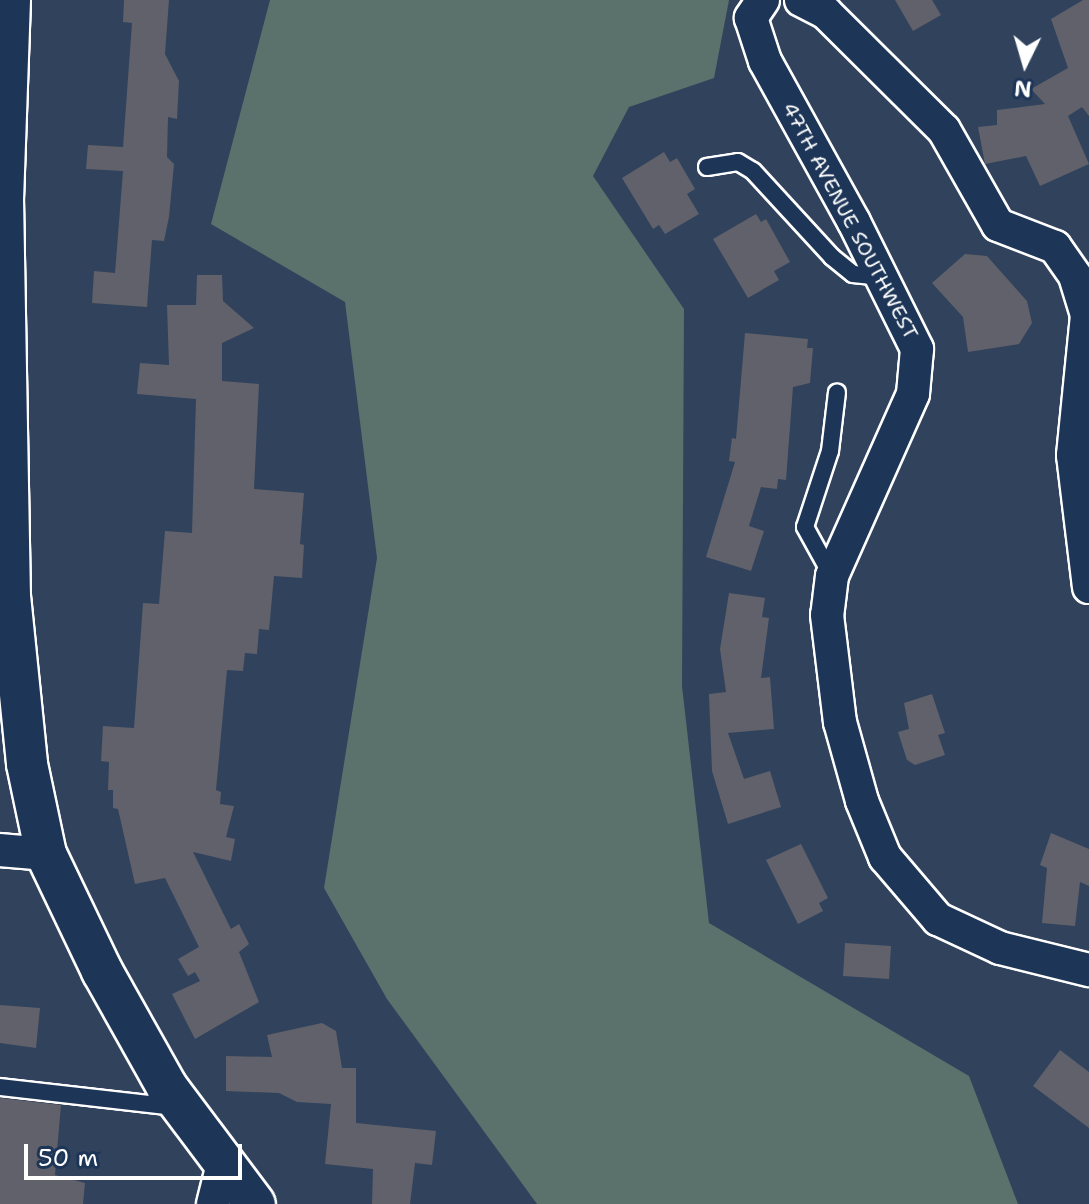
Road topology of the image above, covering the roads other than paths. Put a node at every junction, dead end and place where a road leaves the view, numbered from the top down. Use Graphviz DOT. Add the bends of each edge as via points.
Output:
graph roads {
  1 [pos="10,0"];
  2 [pos="763,0"];
  3 [pos="801,0"];
  4 [pos="707,167"];
  5 [pos="883,277"];
  6 [pos="837,392"];
  7 [pos="832,576"];
  8 [pos="1089,587"];
  9 [pos="0,850"];
  10 [pos="46,854"];
  11 [pos="1089,970"];
  12 [pos="0,1087"];
  13 [pos="181,1108"];
  14 [pos="218,1185"];
  15 [pos="255,1204"];
  1 -- 10 [label="street" via="3,198 10,596 27,764"];
  2 -- 5 [label="street, 47TH AVENUE SOUTHWEST" via="751,18 765,61"];
  3 -- 8 [label="street" via="826,13 944,130 998,225 1055,247 1075,276 1087,315 1073,455"];
  4 -- 5 [label="lane" via="726,161 753,171 832,257 853,274"];
  5 -- 7 [label="street, 47TH AVENUE SOUTHWEST" via="917,349 915,384 899,432"];
  6 -- 7 [label="lane" via="830,451 805,527"];
  7 -- 11 [label="street, 47TH AVENUE SOUTHWEST" via="827,615 840,722 862,801 885,857 914,896 970,938"];
  9 -- 10 [label="street"];
  10 -- 13 [label="street" via="102,971"];
  12 -- 13 [label="lane"];
  13 -- 14 [label="street"];
  14 -- 15 [label="street"];
}
